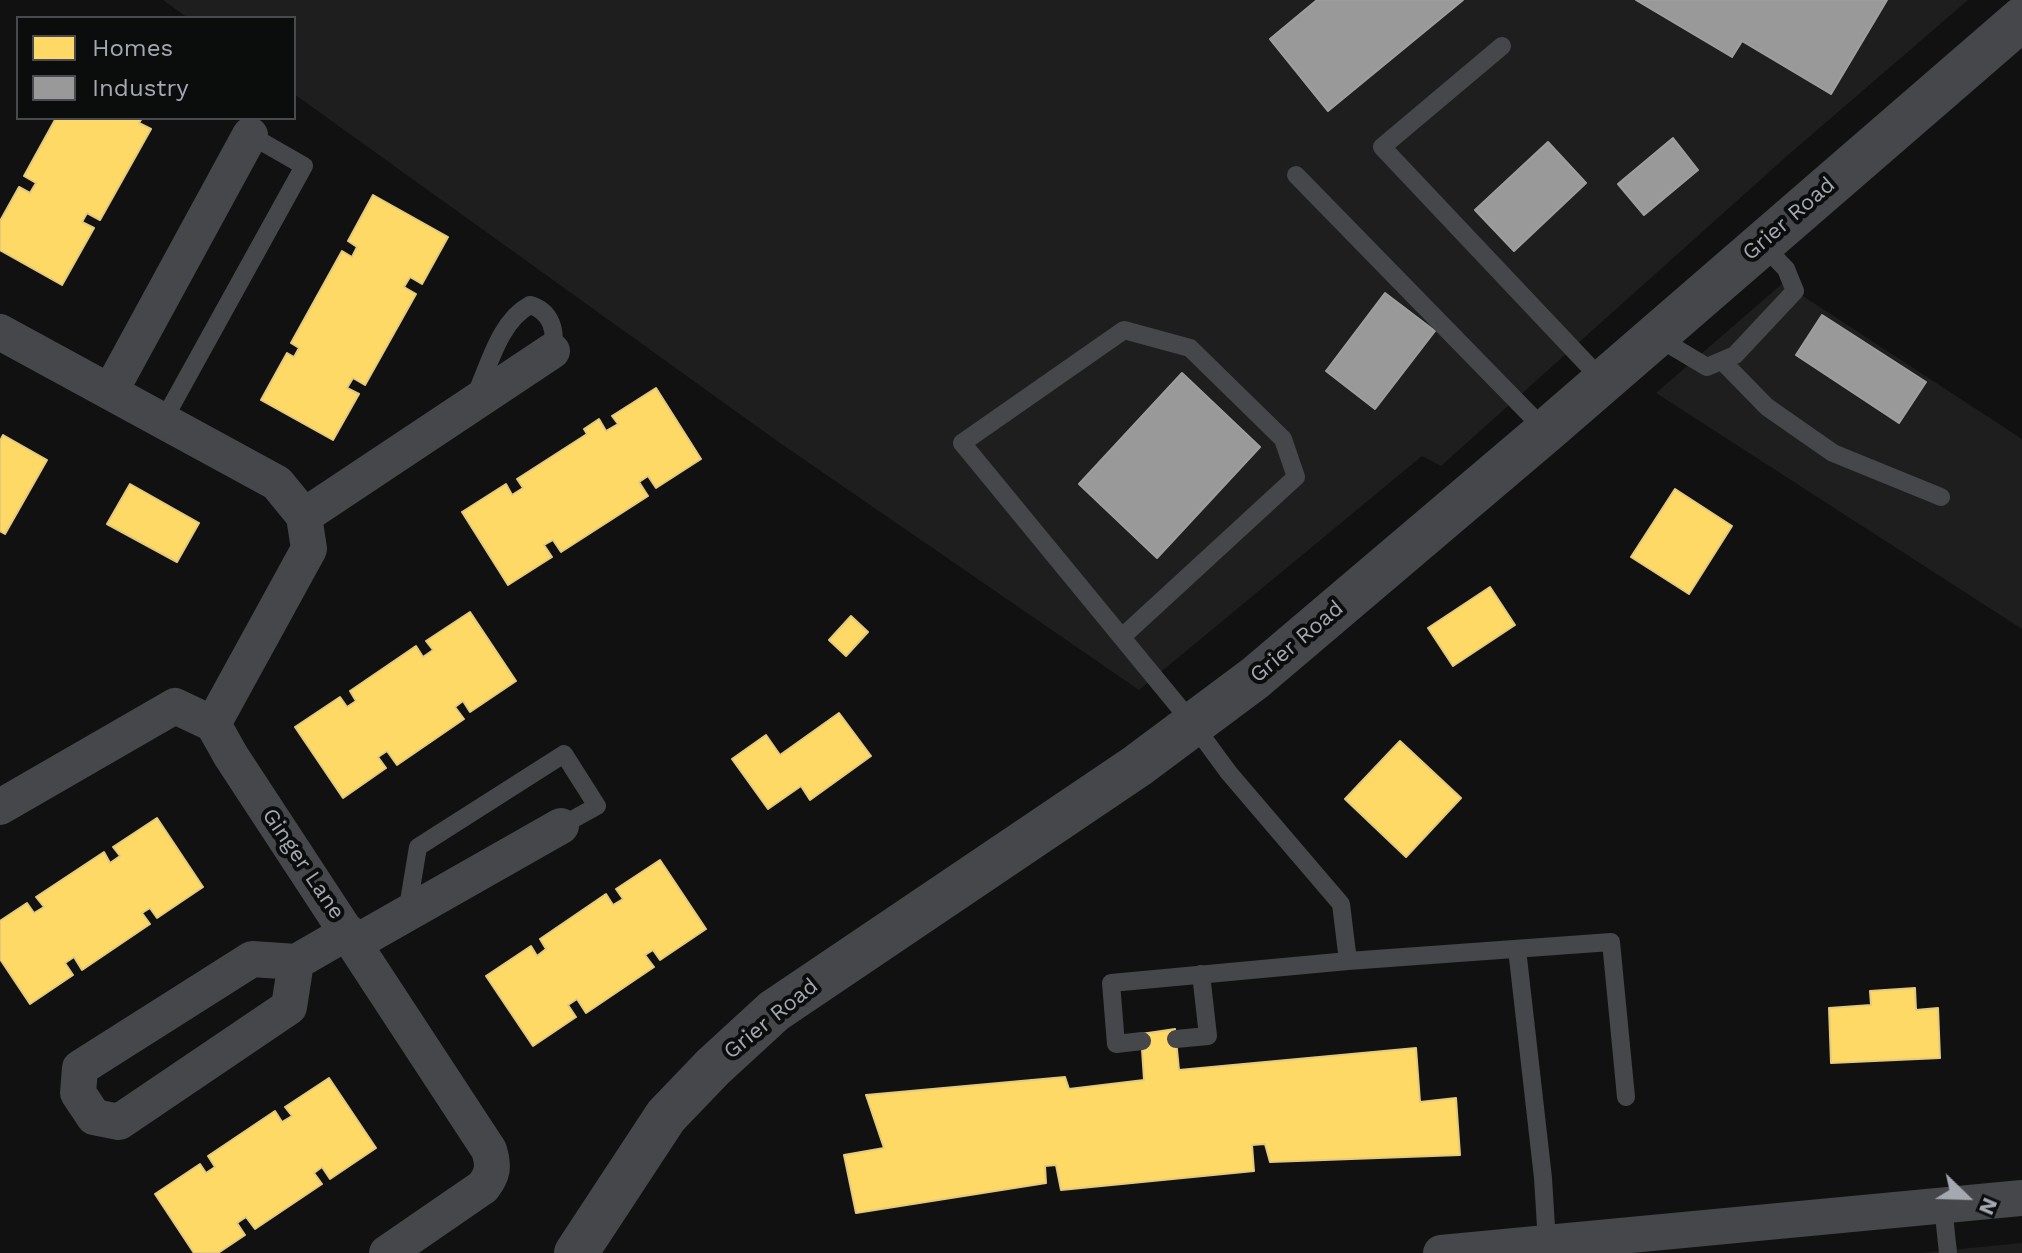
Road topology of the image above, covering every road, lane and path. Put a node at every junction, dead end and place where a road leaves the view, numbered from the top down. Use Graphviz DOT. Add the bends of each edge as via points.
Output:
graph roads {
  1 [pos="2022,19"];
  2 [pos="1502,46"];
  3 [pos="250,135"];
  4 [pos="1296,175"];
  5 [pos="1761,244"];
  6 [pos="0,332"];
  7 [pos="1655,336"];
  8 [pos="552,351"];
  9 [pos="1722,361"];
  10 [pos="1603,381"];
  11 [pos="110,392"];
  12 [pos="472,404"];
  13 [pos="163,421"];
  14 [pos="1546,431"];
  15 [pos="1941,497"];
  16 [pos="307,532"];
  17 [pos="1122,637"];
  18 [pos="213,724"];
  19 [pos="1193,724"];
  20 [pos="0,807"];
  21 [pos="561,826"];
  22 [pos="407,913"];
  23 [pos="351,938"];
  24 [pos="1517,949"];
  25 [pos="1348,961"];
  26 [pos="296,962"];
  27 [pos="1201,974"];
  28 [pos="1176,1039"];
  29 [pos="1142,1041"];
  30 [pos="1626,1097"];
  31 [pos="2022,1198"];
  32 [pos="1943,1206"];
  33 [pos="1547,1243"];
  34 [pos="387,1253"];
  35 [pos="576,1253"];
  36 [pos="1441,1253"];
  37 [pos="1948,1253"];
  1 -- 5 [label="street, Grier Road"];
  2 -- 10 [label="lane" via="1382,147"];
  3 -- 11 [label="street"];
  3 -- 13 [label="lane" via="304,166"];
  4 -- 14 [label="lane"];
  5 -- 7 [label="street, Grier Road"];
  5 -- 9 [label="lane" via="1786,269 1795,291 1735,355"];
  6 -- 11 [label="street"];
  7 -- 9 [label="lane" via="1707,367"];
  7 -- 10 [label="street, Grier Road"];
  8 -- 12 [label="street"];
  8 -- 12 [label="lane" via="552,323 541,308 530,305 517,312"];
  9 -- 15 [label="lane" via="1767,407 1833,453"];
  10 -- 14 [label="street, Grier Road"];
  11 -- 13 [label="street"];
  12 -- 16 [label="street"];
  13 -- 16 [label="street" via="277,483"];
  14 -- 19 [label="street, Grier Road" via="1255,678"];
  16 -- 18 [label="street"];
  17 -- 17 [label="lane" via="962,443 1124,330 1190,348 1283,439 1296,477"];
  17 -- 19 [label="lane"];
  18 -- 20 [label="street" via="175,706"];
  18 -- 23 [label="street, Ginger Lane"];
  19 -- 25 [label="lane" via="1341,904"];
  19 -- 35 [label="street, Grier Road" via="774,1011 666,1116"];
  21 -- 22 [label="street"];
  21 -- 22 [label="lane" via="597,806 564,754 418,847"];
  22 -- 23 [label="street"];
  23 -- 26 [label="street"];
  23 -- 34 [label="street, Ginger Lane" via="493,1163 483,1187"];
  24 -- 25 [label="lane"];
  24 -- 30 [label="lane" via="1611,942"];
  24 -- 33 [label="lane"];
  25 -- 27 [label="lane"];
  26 -- 26 [label="street" via="252,959 80,1068 78,1093 94,1117 119,1122 289,1007"];
  27 -- 28 [label="lane" via="1208,1036"];
  27 -- 29 [label="lane" via="1111,983 1116,1044"];
  31 -- 32 [label="street"];
  32 -- 33 [label="street"];
  32 -- 37 [label="lane"];
  33 -- 36 [label="street"];
}
